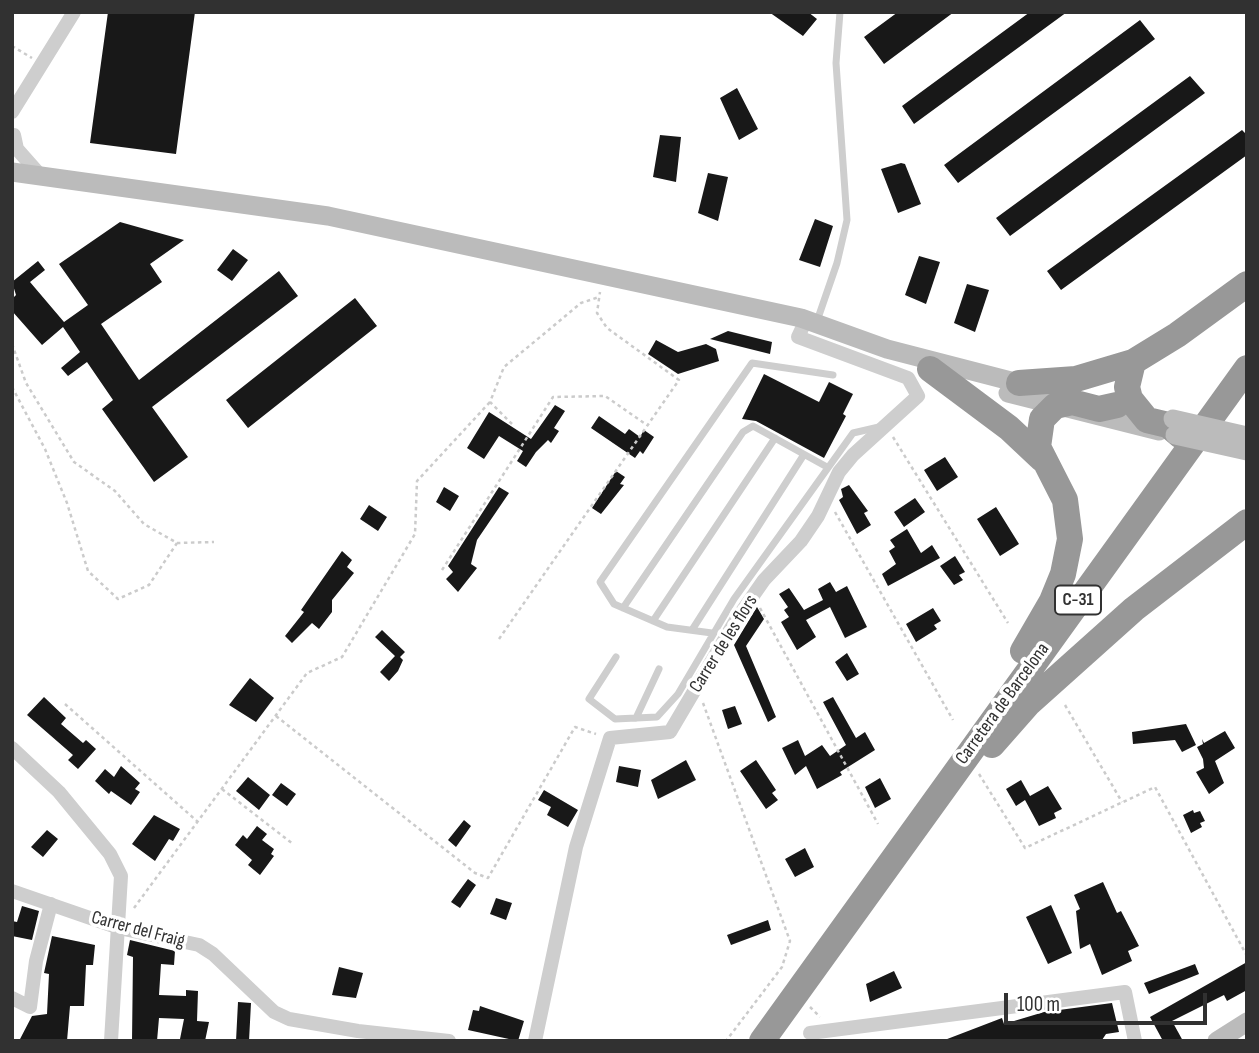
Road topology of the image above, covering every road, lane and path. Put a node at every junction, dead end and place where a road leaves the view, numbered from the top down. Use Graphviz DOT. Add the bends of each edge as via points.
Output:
graph roads {
  1 [pos="74,12"];
  2 [pos="840,12"];
  3 [pos="12,46"];
  4 [pos="40,63"];
  5 [pos="13,111"];
  6 [pos="13,138"];
  7 [pos="12,172"];
  8 [pos="40,175"];
  9 [pos="606,275"];
  10 [pos="1247,284"];
  11 [pos="598,297"];
  12 [pos="811,321"];
  13 [pos="12,344"];
  14 [pos="887,349"];
  15 [pos="1133,362"];
  16 [pos="1247,368"];
  17 [pos="930,369"];
  18 [pos="832,375"];
  19 [pos="1019,383"];
  20 [pos="12,387"];
  21 [pos="490,402"];
  22 [pos="1055,406"];
  23 [pos="1128,408"];
  24 [pos="512,424"];
  25 [pos="647,425"];
  26 [pos="886,426"];
  27 [pos="1217,429"];
  28 [pos="1176,430"];
  29 [pos="1247,436"];
  30 [pos="775,438"];
  31 [pos="1247,445"];
  32 [pos="1247,452"];
  33 [pos="803,456"];
  34 [pos="1042,459"];
  35 [pos="827,467"];
  36 [pos="827,497"];
  37 [pos="1247,522"];
  38 [pos="214,542"];
  39 [pos="177,543"];
  40 [pos="442,570"];
  41 [pos="754,595"];
  42 [pos="623,608"];
  43 [pos="653,621"];
  44 [pos="1009,623"];
  45 [pos="692,631"];
  46 [pos="712,633"];
  47 [pos="499,639"];
  48 [pos="616,657"];
  49 [pos="659,669"];
  50 [pos="697,687"];
  51 [pos="65,704"];
  52 [pos="1065,705"];
  53 [pos="276,716"];
  54 [pos="636,718"];
  55 [pos="953,720"];
  56 [pos="610,738"];
  57 [pos="12,748"];
  58 [pos="978,771"];
  59 [pos="222,789"];
  60 [pos="1122,803"];
  61 [pos="198,822"];
  62 [pos="878,824"];
  63 [pos="910,834"];
  64 [pos="293,844"];
  65 [pos="12,891"];
  66 [pos="51,904"];
  67 [pos="119,928"];
  68 [pos="1247,956"];
  69 [pos="12,998"];
  70 [pos="1247,1021"];
  71 [pos="810,1033"];
  72 [pos="357,1036"];
  73 [pos="111,1041"];
  74 [pos="449,1041"];
  75 [pos="535,1041"];
  76 [pos="726,1041"];
  77 [pos="762,1041"];
  78 [pos="1135,1041"];
  79 [pos="1217,1041"];
  1 -- 4 [label="street"];
  2 -- 12 [label="lane" via="836,63 848,220 837,263"];
  3 -- 4 [label="path"];
  4 -- 5 [label="street"];
  5 -- 6 [label="street"];
  6 -- 8 [label="street"];
  7 -- 8 [label="street"];
  8 -- 9 [label="street" via="328,216"];
  9 -- 11 [label="path"];
  9 -- 12 [label="street"];
  10 -- 15 [label="highway"];
  11 -- 21 [label="path" via="582,303 504,367"];
  11 -- 25 [label="path" via="597,313 607,328 679,380"];
  12 -- 14 [label="street"];
  12 -- 26 [label="street, Carrer de les flors" via="798,337 908,378 918,396"];
  13 -- 39 [label="path" via="26,383 74,462 115,491 144,524"];
  14 -- 17 [label="street"];
  14 -- 19 [label="street"];
  15 -- 19 [label="highway" via="1076,379"];
  15 -- 23 [label="highway"];
  16 -- 63 [label="highway, Carretera de Barcelona / C-31"];
  17 -- 22 [label="street"];
  17 -- 34 [label="highway"];
  18 -- 42 [label="lane" via="752,363 600,582 614,604"];
  19 -- 23 [label="street"];
  20 -- 39 [label="path" via="63,492 88,571 118,599 149,585"];
  21 -- 24 [label="path"];
  21 -- 53 [label="path" via="417,481 415,534 342,657 307,673"];
  22 -- 23 [label="highway" via="1072,402 1099,409"];
  22 -- 28 [label="street"];
  22 -- 34 [label="highway" via="1038,431"];
  23 -- 28 [label="highway"];
  25 -- 40 [label="path" via="605,396 553,397"];
  25 -- 47 [label="path"];
  26 -- 35 [label="lane" via="853,433"];
  26 -- 36 [label="street, Carrer de les flors" via="853,455"];
  26 -- 44 [label="path"];
  27 -- 28 [label="street, bridge"];
  27 -- 29 [label="street, bridge"];
  27 -- 31 [label="highway"];
  28 -- 32 [label="street, bridge"];
  30 -- 33 [label="lane"];
  30 -- 42 [label="lane" via="753,426 743,432"];
  30 -- 43 [label="lane"];
  33 -- 35 [label="lane"];
  33 -- 45 [label="lane"];
  34 -- 63 [label="highway" via="1057,480 1068,520 1070,539 1063,574 1029,642"];
  35 -- 46 [label="lane"];
  36 -- 41 [label="street, Carrer de les flors" via="801,541"];
  36 -- 55 [label="path"];
  37 -- 63 [label="highway" via="1134,609 1057,677"];
  38 -- 39 [label="path"];
  41 -- 50 [label="street, Carrer de les flors"];
  41 -- 62 [label="path"];
  42 -- 43 [label="lane"];
  43 -- 45 [label="lane"];
  45 -- 46 [label="lane"];
  46 -- 54 [label="lane" via="678,694 657,716"];
  48 -- 54 [label="lane" via="589,699 615,719"];
  49 -- 54 [label="lane"];
  50 -- 56 [label="street, Carrer de les flors" via="670,733"];
  50 -- 76 [label="path" via="790,941 782,967"];
  51 -- 61 [label="path"];
  52 -- 60 [label="path"];
  53 -- 56 [label="path" via="475,873 488,878 575,726"];
  53 -- 59 [label="path"];
  56 -- 75 [label="street" via="576,847"];
  57 -- 67 [label="street" via="60,792 110,854 121,876"];
  58 -- 60 [label="path" via="1025,848"];
  59 -- 61 [label="path"];
  59 -- 64 [label="path"];
  60 -- 68 [label="path" via="1156,788"];
  61 -- 67 [label="path"];
  63 -- 77 [label="highway, Carretera de Barcelona / C-31"];
  65 -- 66 [label="street, Carrer del Fraig"];
  66 -- 67 [label="street, Carrer del Fraig"];
  66 -- 69 [label="street" via="30,1007"];
  67 -- 72 [label="street, Carrer del Fraig" via="199,945 274,1012"];
  67 -- 73 [label="street"];
  70 -- 79 [label="street"];
  71 -- 78 [label="street" via="1125,992"];
  72 -- 74 [label="street, Carrer del Fraig"];
}
